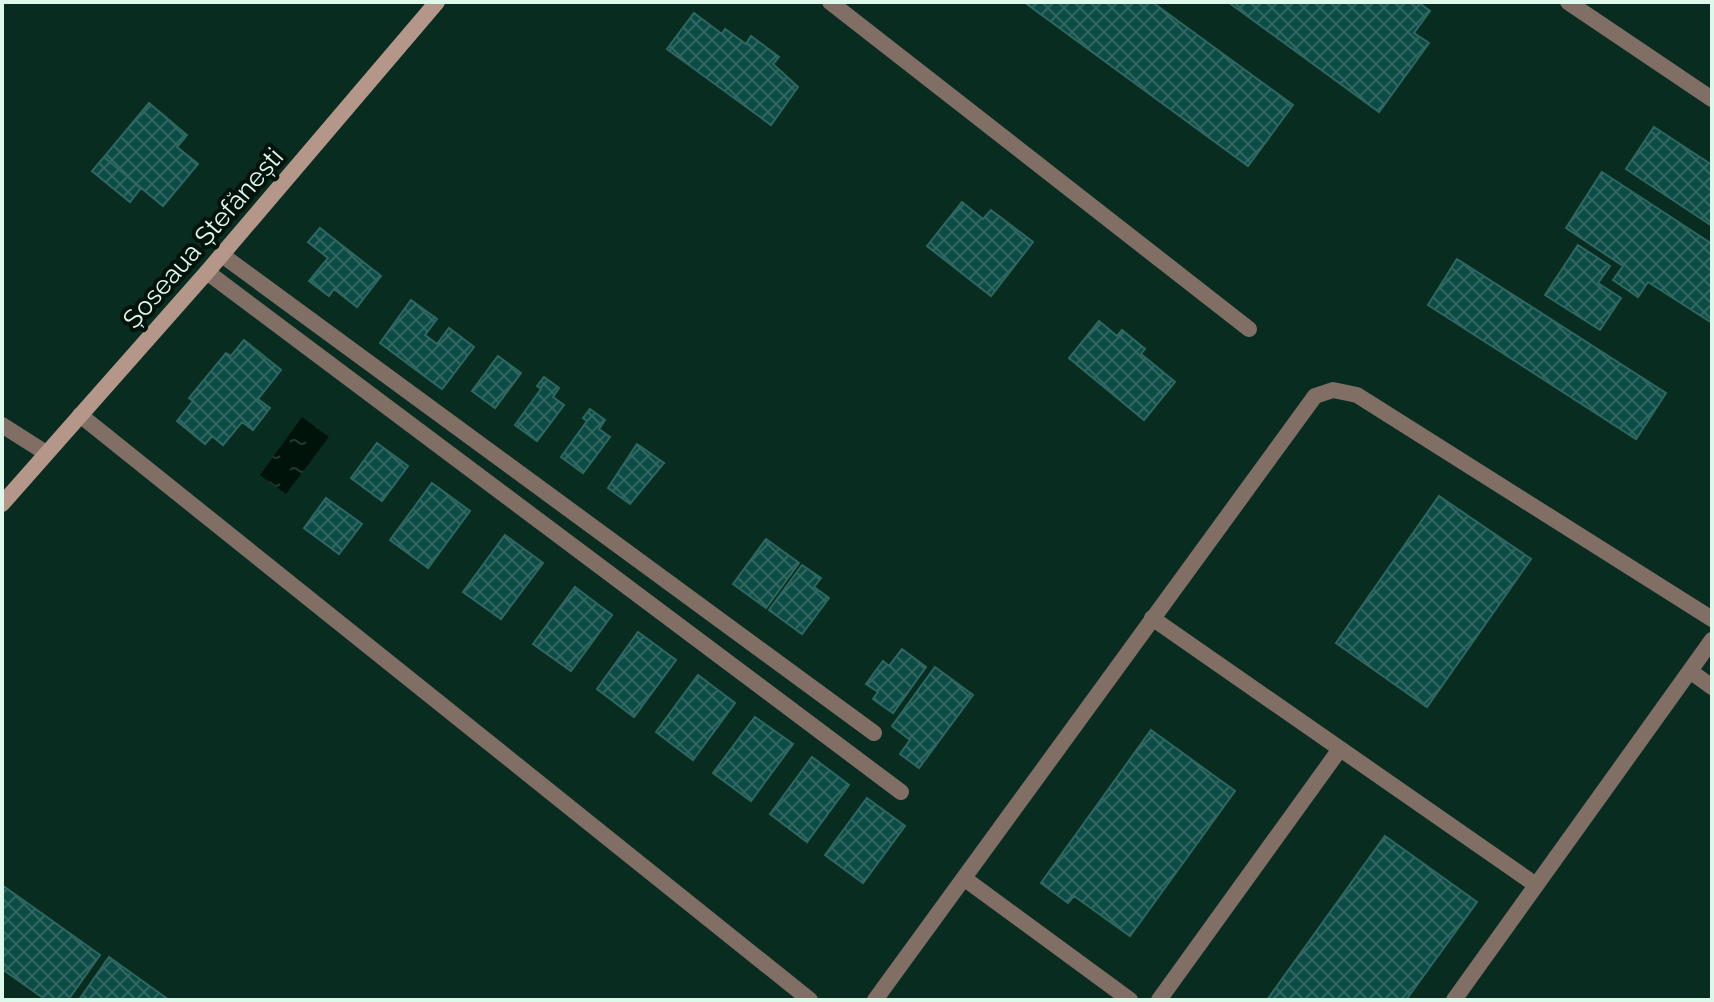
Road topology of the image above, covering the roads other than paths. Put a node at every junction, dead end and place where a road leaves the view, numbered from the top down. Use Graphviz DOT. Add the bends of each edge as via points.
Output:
graph roads {
  1 [pos="437,2"];
  2 [pos="830,2"];
  3 [pos="1577,4"];
  4 [pos="1712,99"];
  5 [pos="222,255"];
  6 [pos="207,272"];
  7 [pos="1249,329"];
  8 [pos="80,415"];
  9 [pos="2,425"];
  10 [pos="46,453"];
  11 [pos="2,504"];
  12 [pos="1152,618"];
  13 [pos="1712,619"];
  14 [pos="1712,640"];
  15 [pos="1690,671"];
  16 [pos="1712,687"];
  17 [pos="874,733"];
  18 [pos="1340,749"];
  19 [pos="901,792"];
  20 [pos="965,879"];
  21 [pos="1536,885"];
  22 [pos="810,1000"];
  23 [pos="875,1000"];
  24 [pos="1130,1000"];
  25 [pos="1159,1000"];
  26 [pos="1454,1000"];
  1 -- 5 [label="main road, Șoseaua Ștefănești"];
  2 -- 7 [label="street"];
  3 -- 4 [label="street"];
  5 -- 6 [label="main road, Șoseaua Ștefănești"];
  5 -- 17 [label="street"];
  6 -- 8 [label="main road, Șoseaua Ștefănești"];
  6 -- 19 [label="street"];
  8 -- 10 [label="main road, Șoseaua Ștefănești"];
  8 -- 22 [label="street"];
  9 -- 10 [label="street"];
  10 -- 11 [label="main road, Șoseaua Ștefănești"];
  12 -- 13 [label="street" via="1315,396 1333,390 1357,395"];
  12 -- 18 [label="street"];
  12 -- 20 [label="street"];
  14 -- 15 [label="street"];
  15 -- 16 [label="street"];
  15 -- 21 [label="street"];
  18 -- 21 [label="street"];
  18 -- 25 [label="street"];
  20 -- 23 [label="street"];
  20 -- 24 [label="street"];
  21 -- 26 [label="street"];
}
